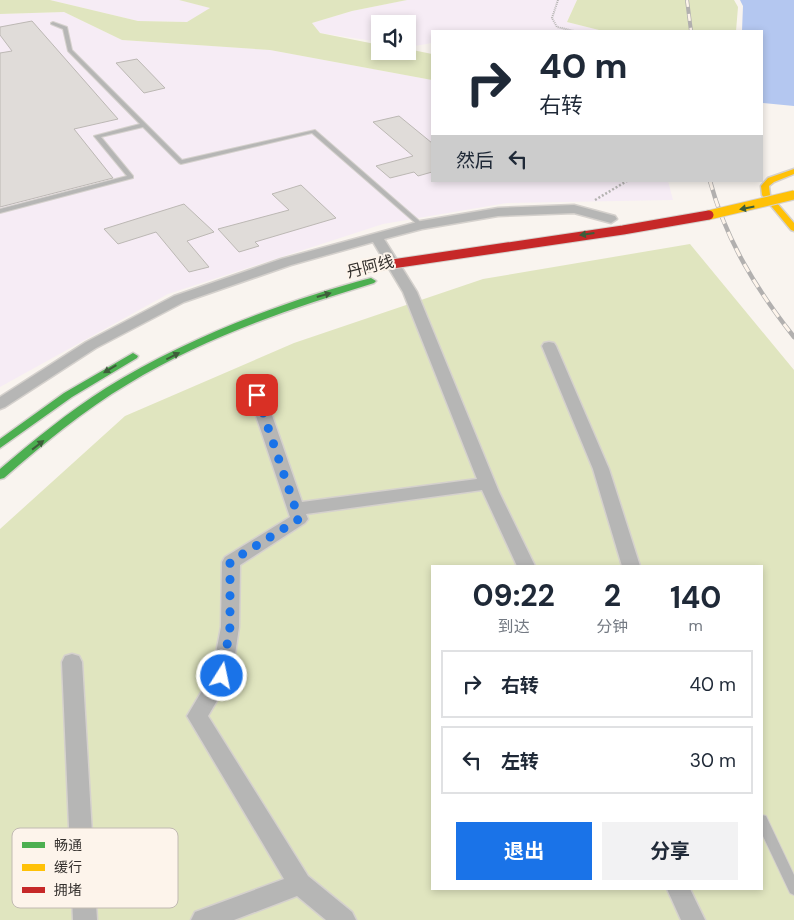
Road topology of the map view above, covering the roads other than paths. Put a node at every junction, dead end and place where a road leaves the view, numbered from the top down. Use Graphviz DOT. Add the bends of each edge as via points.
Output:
graph roads {
  1 [pos="53,23"];
  2 [pos="144,125"];
  3 [pos="794,171"];
  4 [pos="794,195"];
  5 [pos="0,211"];
  6 [pos="794,211"];
  7 [pos="770,218"];
  8 [pos="611,219"];
  9 [pos="421,225"];
  10 [pos="794,228"];
  11 [pos="376,237"];
  12 [pos="565,250"];
  13 [pos="361,269"];
  14 [pos="549,346"];
  15 [pos="144,350"];
  16 [pos="257,395"];
  17 [pos="0,404"];
  18 [pos="0,444"];
  19 [pos="0,475"];
  20 [pos="488,483"];
  21 [pos="296,509"];
  22 [pos="526,565"];
  23 [pos="631,565"];
  24 [pos="72,662"];
  25 [pos="763,822"];
  26 [pos="80,828"];
  27 [pos="300,884"];
  28 [pos="794,889"];
  29 [pos="678,890"];
  30 [pos="204,920"];
  31 [pos="344,920"];
  32 [pos="693,920"];
  1 -- 2 [label="lane" via="65,28 70,50"];
  2 -- 5 [label="lane" via="97,136 131,178"];
  2 -- 9 [label="lane" via="181,162 313,131"];
  3 -- 10 [label="main road" via="764,186 776,210"];
  4 -- 13 [label="main road, 丹阿线, one-way, bridge" via="757,206 675,222 433,254"];
  6 -- 7 [label="main road"];
  8 -- 9 [label="street" via="574,209 498,212"];
  9 -- 11 [label="street"];
  11 -- 17 [label="street" via="286,262 179,299 91,345"];
  11 -- 20 [label="street" via="410,292"];
  19 -- 12 [label="main road, 丹阿线, one-way" via="86,407 143,371 256,318 380,279"];
  14 -- 23 [label="street" via="601,469"];
  15 -- 18 [label="main road, one-way" via="68,394"];
  16 -- 21 [label="street"];
  20 -- 21 [label="street"];
  20 -- 22 [label="street"];
  21 -- 27 [label="street" via="299,519 230,562 230,627 222,676 197,716"];
  24 -- 26 [label="street"];
  25 -- 28 [label="lane"];
  27 -- 30 [label="street"];
  27 -- 31 [label="street"];
  29 -- 32 [label="street"];
}
